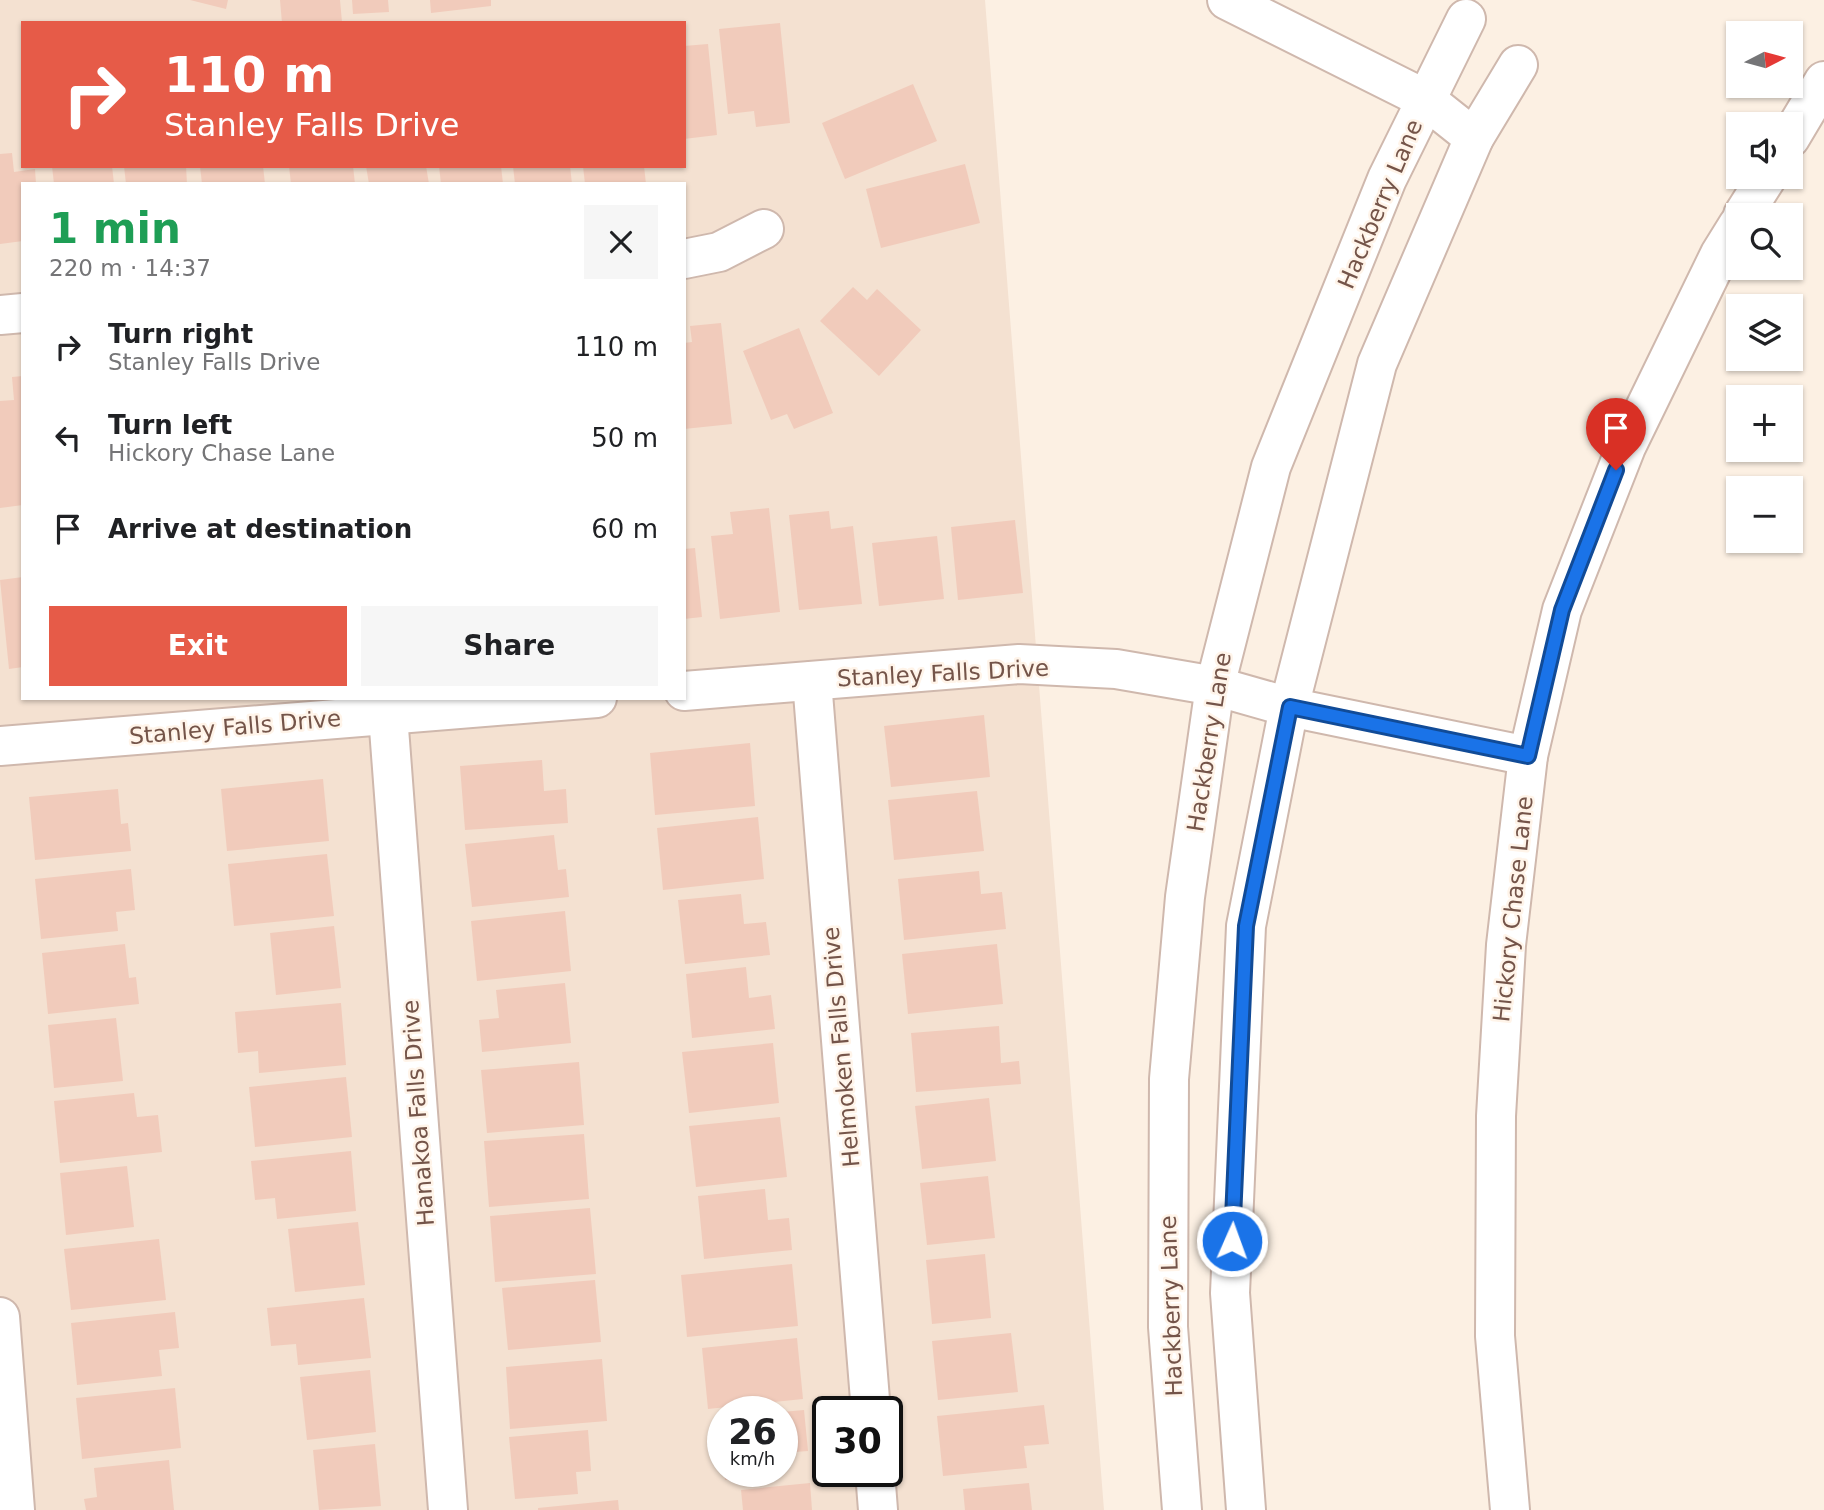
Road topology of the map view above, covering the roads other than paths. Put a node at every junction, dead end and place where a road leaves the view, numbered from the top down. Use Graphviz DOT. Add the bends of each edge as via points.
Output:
graph roads {
  1 [pos="1227,0"];
  2 [pos="1466,19"];
  3 [pos="1518,65"];
  4 [pos="1824,82"];
  5 [pos="1425,99"];
  6 [pos="1803,117"];
  7 [pos="1474,138"];
  8 [pos="764,229"];
  9 [pos="1726,244"];
  10 [pos="686,259"];
  11 [pos="21,313"];
  12 [pos="0,315"];
  13 [pos="812,681"];
  14 [pos="1215,686"];
  15 [pos="686,691"];
  16 [pos="572,700"];
  17 [pos="1290,707"];
  18 [pos="388,715"];
  19 [pos="0,746"];
  20 [pos="1528,756"];
  21 [pos="0,1317"];
  22 [pos="869,1396"];
  23 [pos="876,1487"];
  24 [pos="15,1510"];
  25 [pos="448,1510"];
  26 [pos="878,1510"];
  27 [pos="1182,1510"];
  28 [pos="1246,1510"];
  29 [pos="1510,1510"];
  1 -- 5 [label="street"];
  2 -- 5 [label="street, Hackberry Lane"];
  3 -- 7 [label="street"];
  4 -- 6 [label="street"];
  5 -- 7 [label="street"];
  5 -- 14 [label="street, Hackberry Lane" via="1387,179 1271,467"];
  7 -- 17 [label="street" via="1377,364"];
  8 -- 10 [label="street" via="719,252"];
  9 -- 20 [label="street, Hickory Chase Lane" via="1626,447 1562,610"];
  11 -- 12 [label="street"];
  13 -- 14 [label="street, Stanley Falls Drive" via="1019,664 1116,669"];
  13 -- 15 [label="street, Stanley Falls Drive"];
  13 -- 22 [label="street, Helmoken Falls Drive"];
  14 -- 17 [label="street, Stanley Falls Drive"];
  14 -- 27 [label="street, Hackberry Lane" via="1185,897 1169,1079 1168,1327"];
  16 -- 18 [label="street, Stanley Falls Drive"];
  17 -- 20 [label="street, Stanley Falls Drive"];
  17 -- 28 [label="street" via="1246,926 1230,1293"];
  18 -- 19 [label="street, Stanley Falls Drive"];
  18 -- 25 [label="street, Hanakoa Falls Drive"];
  20 -- 29 [label="street, Hickory Chase Lane" via="1506,945 1496,1116 1494,1336"];
  21 -- 24 [label="street"];
  23 -- 26 [label="street"];
}
